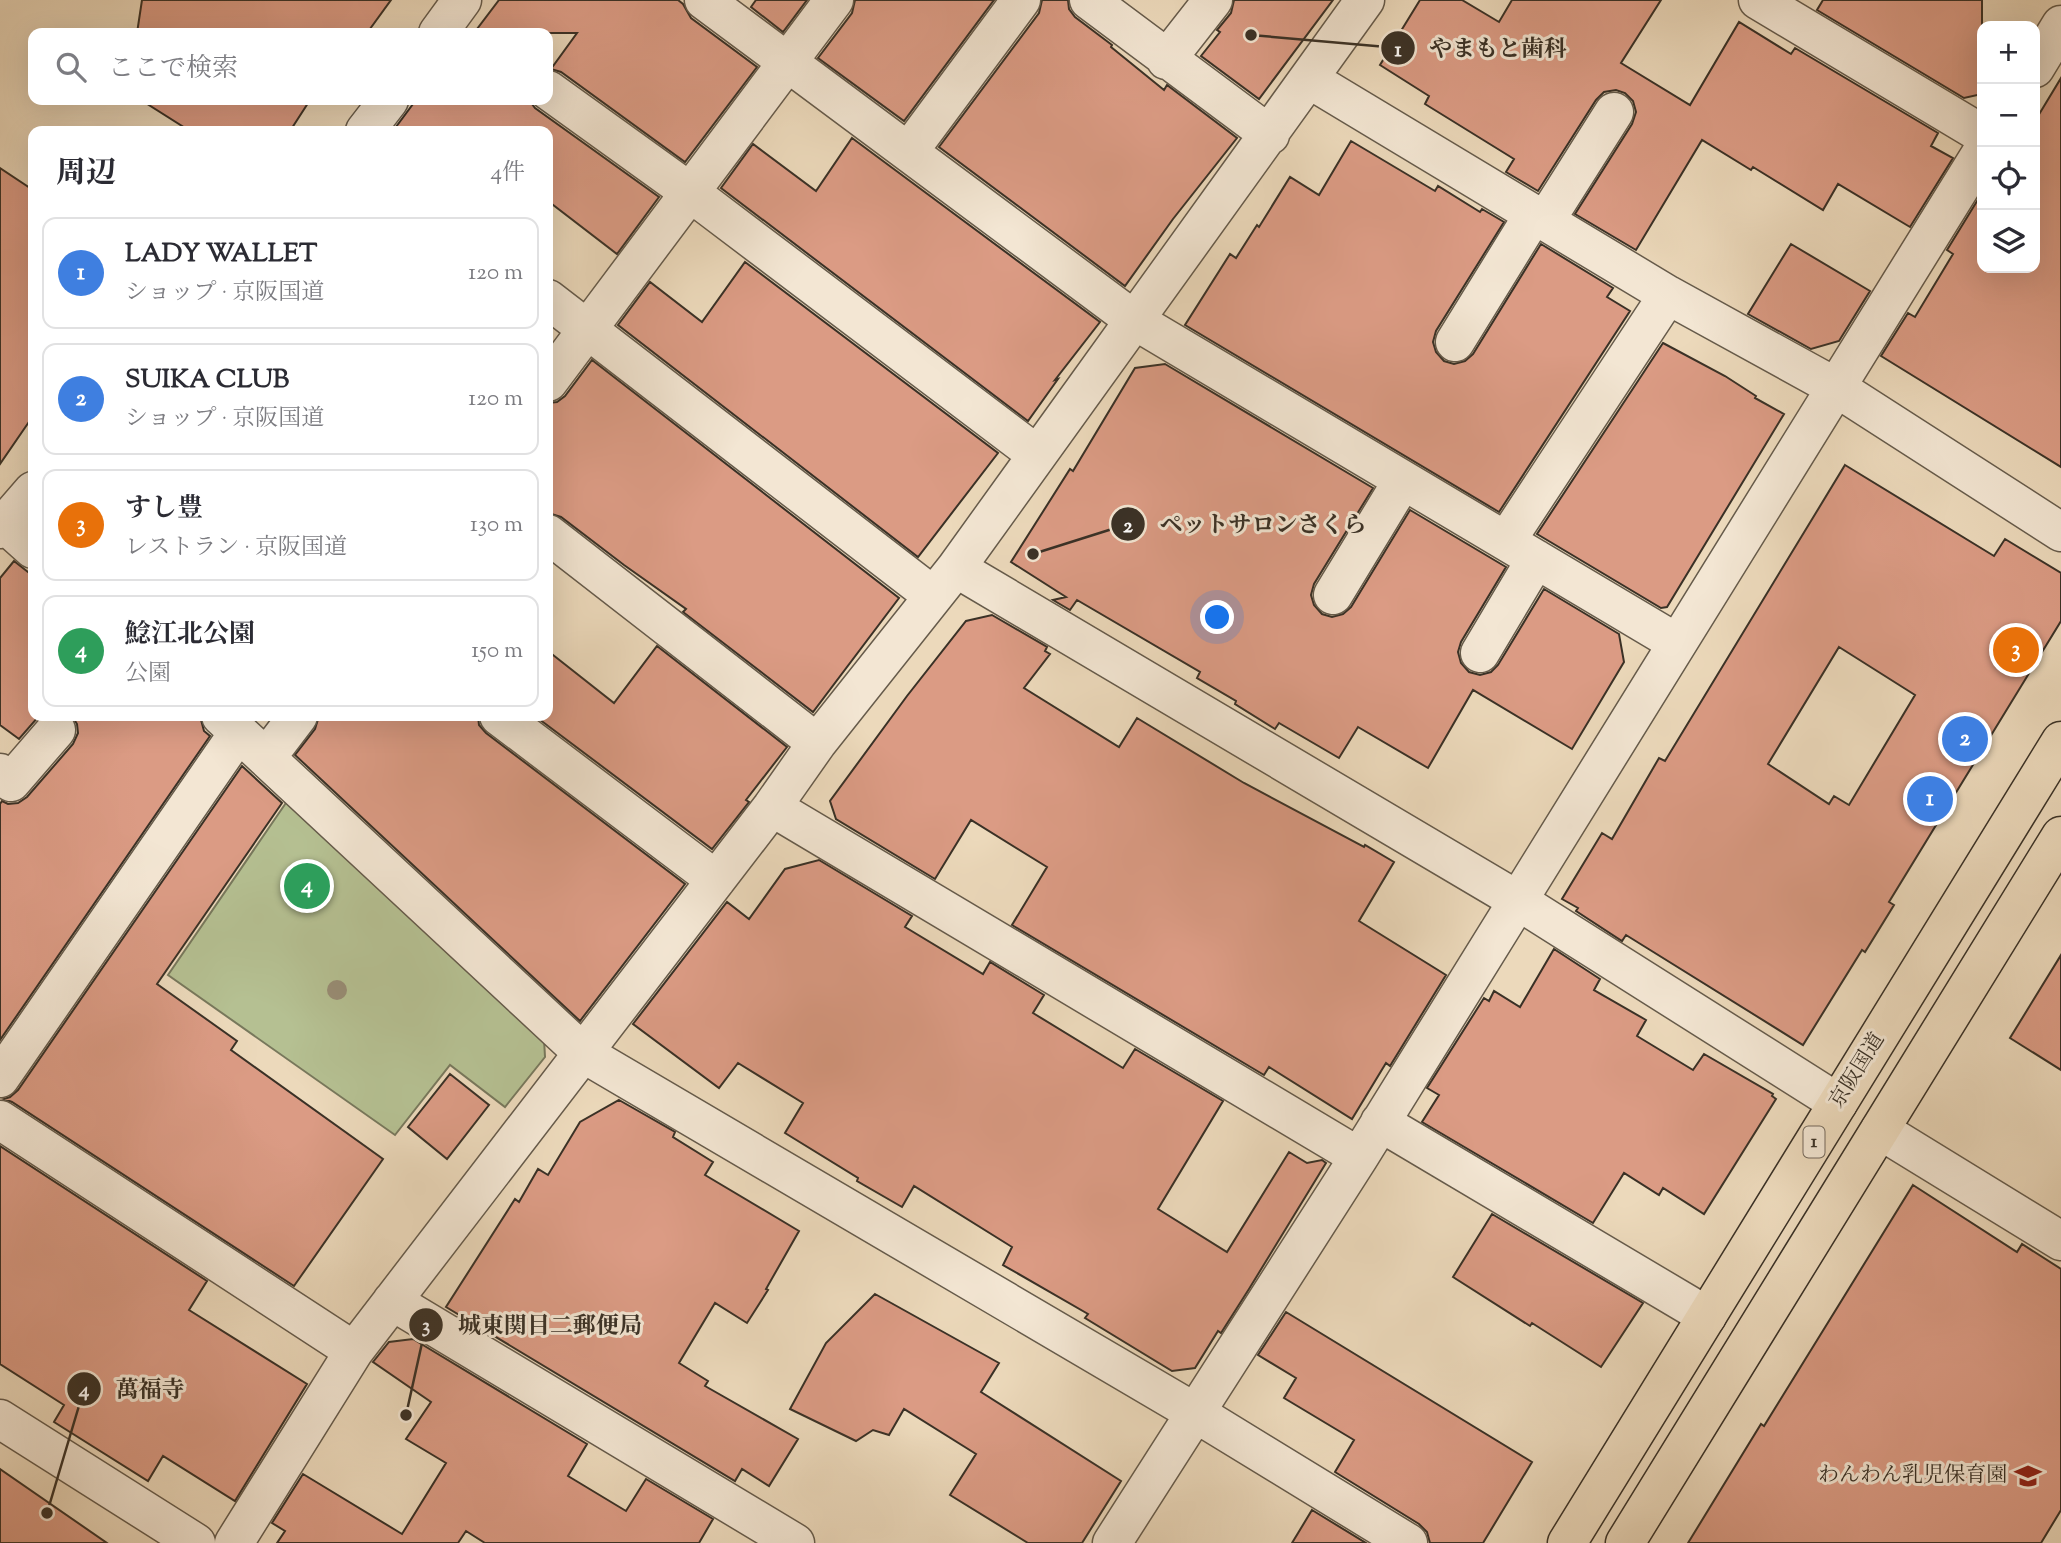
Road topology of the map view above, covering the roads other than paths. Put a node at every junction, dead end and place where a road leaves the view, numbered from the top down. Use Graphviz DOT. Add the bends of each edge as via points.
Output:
graph roads {
  1 [pos="704,0"];
  2 [pos="834,0"];
  3 [pos="1021,0"];
  4 [pos="1088,0"];
  5 [pos="1213,0"];
  6 [pos="1366,0"];
  7 [pos="1758,0"];
  8 [pos="2061,25"];
  9 [pos="1167,60"];
  10 [pos="2040,60"];
  11 [pos="788,64"];
  12 [pos="1309,79"];
  13 [pos="553,94"];
  14 [pos="385,105"];
  15 [pos="1614,112"];
  16 [pos="369,126"];
  17 [pos="1977,131"];
  18 [pos="1270,135"];
  19 [pos="909,151"];
  20 [pos="1977,160"];
  21 [pos="691,193"];
  22 [pos="1540,218"];
  23 [pos="1668,295"];
  24 [pos="553,303"];
  25 [pos="1135,320"];
  26 [pos="589,329"];
  27 [pos="1455,342"];
  28 [pos="553,376"];
  29 [pos="1837,388"];
  30 [pos="1036,454"];
  31 [pos="1403,480"];
  32 [pos="28,497"];
  33 [pos="2,526"];
  34 [pos="2061,532"];
  35 [pos="553,538"];
  36 [pos="28,545"];
  37 [pos="1521,550"];
  38 [pos="944,581"];
  39 [pos="1333,595"];
  40 [pos="1678,643"];
  41 [pos="1480,653"];
  42 [pos="283,721"];
  43 [pos="506,721"];
  44 [pos="56,730"];
  45 [pos="242,735"];
  46 [pos="2061,740"];
  47 [pos="817,743"];
  48 [pos="15,785"];
  49 [pos="772,807"];
  50 [pos="2061,836"];
  51 [pos="716,880"];
  52 [pos="1517,900"];
  53 [pos="583,1053"];
  54 [pos="0,1078"];
  55 [pos="1838,1103"];
  56 [pos="0,1120"];
  57 [pos="1380,1122"];
  58 [pos="1880,1130"];
  59 [pos="1359,1157"];
  60 [pos="2061,1241"];
  61 [pos="392,1301"];
  62 [pos="1707,1315"];
  63 [pos="354,1352"];
  64 [pos="1194,1412"];
  65 [pos="0,1419"];
  66 [pos="197,1543"];
  67 [pos="234,1543"];
  68 [pos="795,1543"];
  69 [pos="1112,1543"];
  70 [pos="1408,1543"];
  71 [pos="1567,1543"];
  72 [pos="1625,1543"];
  1 -- 11 [label="street"];
  2 -- 11 [label="street"];
  3 -- 19 [label="street"];
  4 -- 9 [label="street"];
  5 -- 9 [label="street"];
  6 -- 12 [label="street"];
  7 -- 17 [label="street"];
  8 -- 10 [label="street"];
  9 -- 18 [label="street"];
  11 -- 19 [label="street"];
  11 -- 21 [label="street"];
  12 -- 18 [label="street"];
  12 -- 22 [label="street"];
  13 -- 21 [label="street"];
  14 -- 16 [label="street"];
  15 -- 22 [label="street"];
  18 -- 25 [label="street"];
  19 -- 25 [label="street"];
  20 -- 29 [label="street"];
  21 -- 26 [label="street"];
  21 -- 30 [label="street"];
  22 -- 23 [label="street"];
  22 -- 27 [label="street"];
  23 -- 29 [label="street"];
  23 -- 37 [label="street"];
  24 -- 26 [label="street"];
  25 -- 30 [label="street"];
  25 -- 31 [label="street"];
  26 -- 28 [label="street"];
  26 -- 38 [label="street"];
  29 -- 34 [label="street"];
  29 -- 40 [label="street"];
  30 -- 38 [label="street"];
  31 -- 37 [label="street"];
  31 -- 39 [label="street"];
  32 -- 33 [label="street"];
  33 -- 36 [label="street"];
  35 -- 47 [label="street"];
  37 -- 40 [label="street"];
  37 -- 41 [label="street"];
  38 -- 47 [label="street"];
  38 -- 52 [label="street"];
  40 -- 52 [label="street"];
  42 -- 45 [label="street"];
  43 -- 51 [label="street"];
  44 -- 48 [label="street"];
  45 -- 53 [label="street"];
  45 -- 54 [label="street"];
  46 -- 55 [label="highway, 京阪国道 / 1"];
  47 -- 49 [label="street"];
  49 -- 51 [label="street"];
  49 -- 59 [label="street"];
  50 -- 58 [label="highway"];
  51 -- 53 [label="street"];
  52 -- 55 [label="street"];
  52 -- 57 [label="street"];
  53 -- 61 [label="street"];
  53 -- 64 [label="street"];
  55 -- 62 [label="highway, 京阪国道 / 1"];
  56 -- 63 [label="street"];
  57 -- 59 [label="street"];
  57 -- 62 [label="street"];
  58 -- 60 [label="street"];
  58 -- 72 [label="highway"];
  59 -- 64 [label="street"];
  61 -- 63 [label="street"];
  61 -- 68 [label="street"];
  62 -- 71 [label="highway, 京阪国道 / 1"];
  63 -- 67 [label="street"];
  64 -- 69 [label="street"];
  64 -- 70 [label="street"];
  65 -- 66 [label="street"];
}
